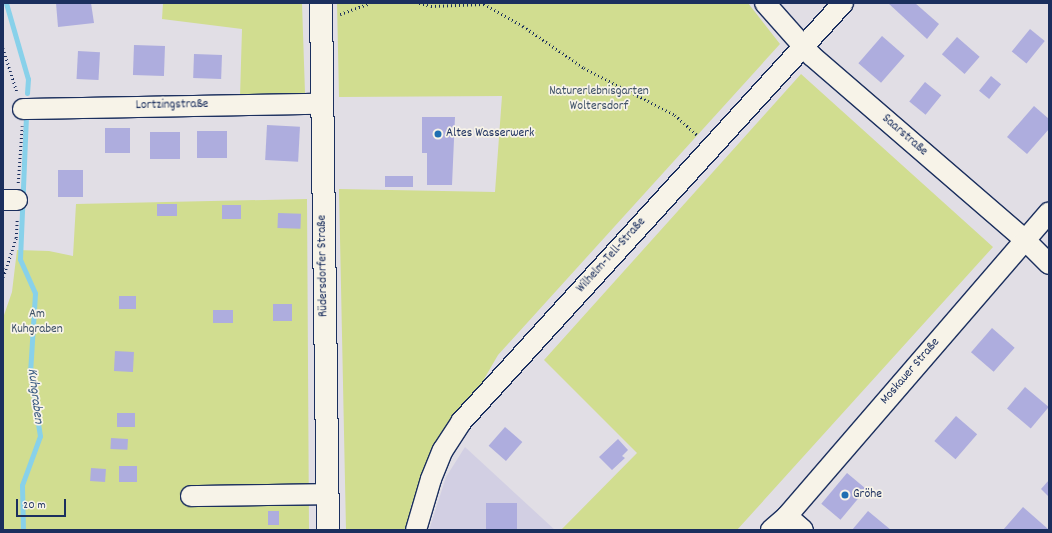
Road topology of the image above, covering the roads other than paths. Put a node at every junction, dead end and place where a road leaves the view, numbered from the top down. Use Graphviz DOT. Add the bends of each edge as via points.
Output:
graph roads {
  1 [pos="765,3"];
  2 [pos="843,3"];
  3 [pos="321,12"];
  4 [pos="803,47"];
  5 [pos="322,104"];
  6 [pos="23,109"];
  7 [pos="1049,213"];
  8 [pos="1025,240"];
  9 [pos="1049,264"];
  10 [pos="327,494"];
  11 [pos="191,496"];
  12 [pos="787,516"];
  13 [pos="328,530"];
  14 [pos="416,530"];
  15 [pos="771,530"];
  16 [pos="803,530"];
  1 -- 4 [label="street, Saarstraße"];
  2 -- 4 [label="street, Wilhelm-Tell-Straße"];
  3 -- 5 [label="main road, Rüdersdorfer Straße"];
  4 -- 8 [label="street, Saarstraße"];
  4 -- 14 [label="street, Wilhelm-Tell-Straße" via="461,422 443,450 424,500"];
  5 -- 6 [label="street, Lortzingstraße"];
  5 -- 10 [label="main road, Rüdersdorfer Straße"];
  7 -- 8 [label="street, Moskauer Straße"];
  8 -- 9 [label="street, Saarstraße"];
  8 -- 12 [label="street, Moskauer Straße"];
  10 -- 11 [label="street"];
  10 -- 13 [label="main road, Rüdersdorfer Straße"];
  12 -- 15 [label="street, Moskauer Straße"];
  12 -- 16 [label="street"];
}
